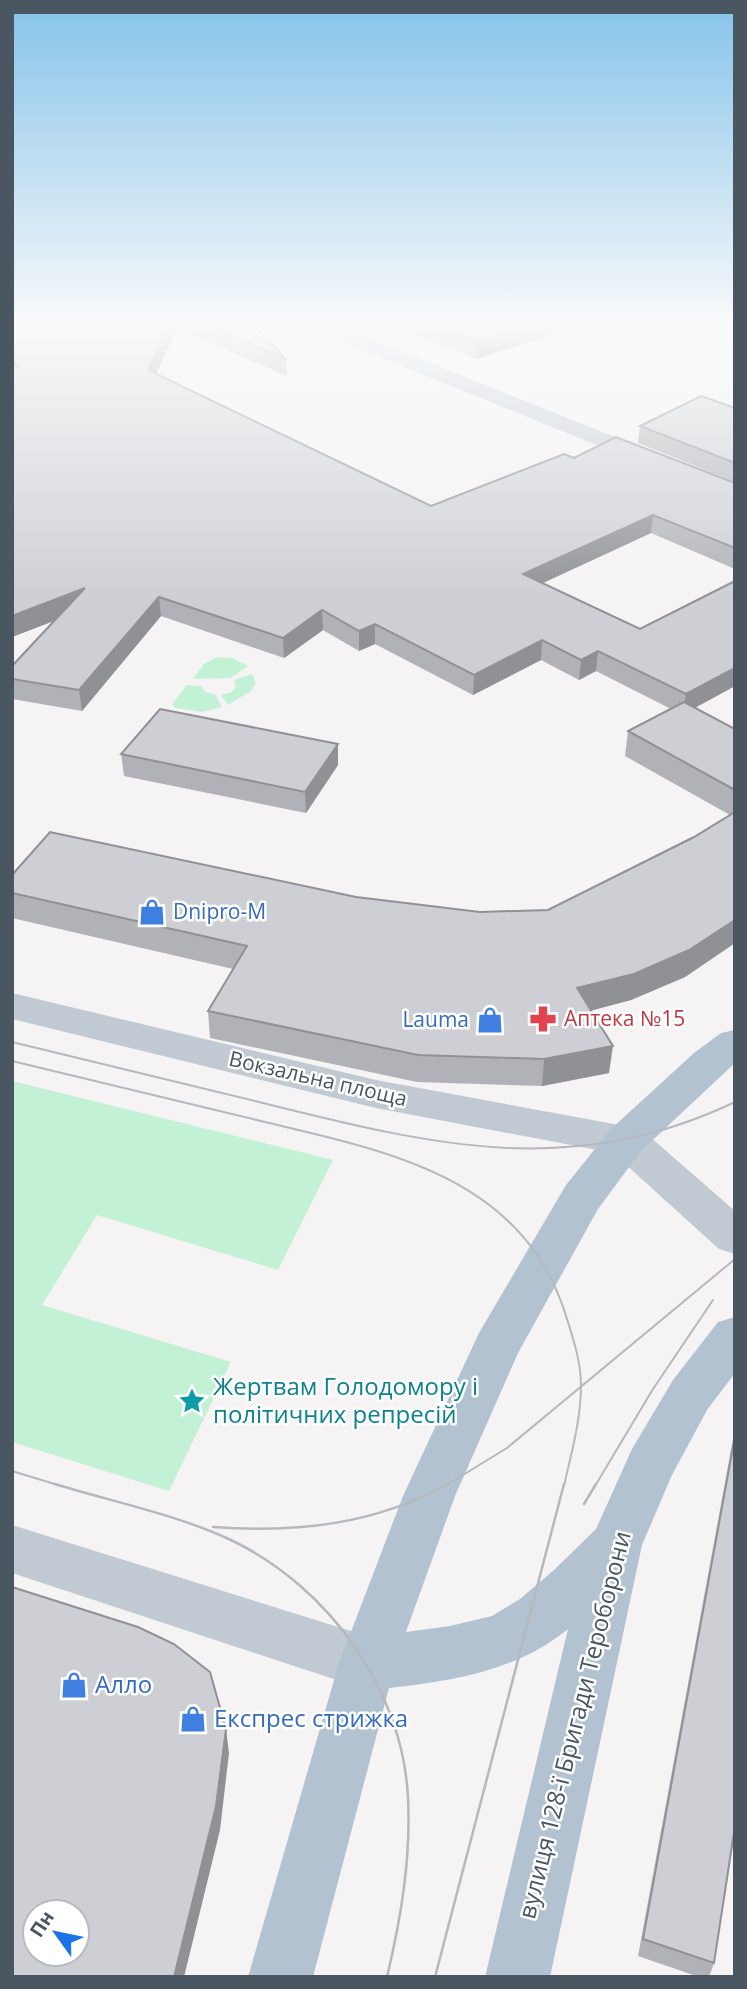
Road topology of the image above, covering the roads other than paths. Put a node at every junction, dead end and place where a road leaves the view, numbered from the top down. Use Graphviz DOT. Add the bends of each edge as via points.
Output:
graph roads {
  1 [pos="539,415"];
  2 [pos="735,494"];
  3 [pos="12,1006"];
  4 [pos="735,1043"];
  5 [pos="626,1140"];
  6 [pos="735,1237"];
  7 [pos="735,1336"];
  8 [pos="614,1545"];
  9 [pos="12,1549"];
  10 [pos="367,1663"];
  11 [pos="281,1977"];
  12 [pos="517,1977"];
  1 -- 2 [label="main road"];
  3 -- 5 [label="street, Вокзальна площа" via="376,1094"];
  4 -- 5 [label="main road"];
  5 -- 6 [label="street"];
  5 -- 10 [label="main road" via="582,1197 496,1347 429,1496"];
  7 -- 8 [label="main road, вулиця 128-ї Бригади Тероборони" via="690,1395 650,1465"];
  8 -- 10 [label="main road" via="568,1595 527,1626 489,1644"];
  8 -- 12 [label="main road, вулиця 128-ї Бригади Тероборони"];
  9 -- 10 [label="street"];
  10 -- 11 [label="main road"];
}
